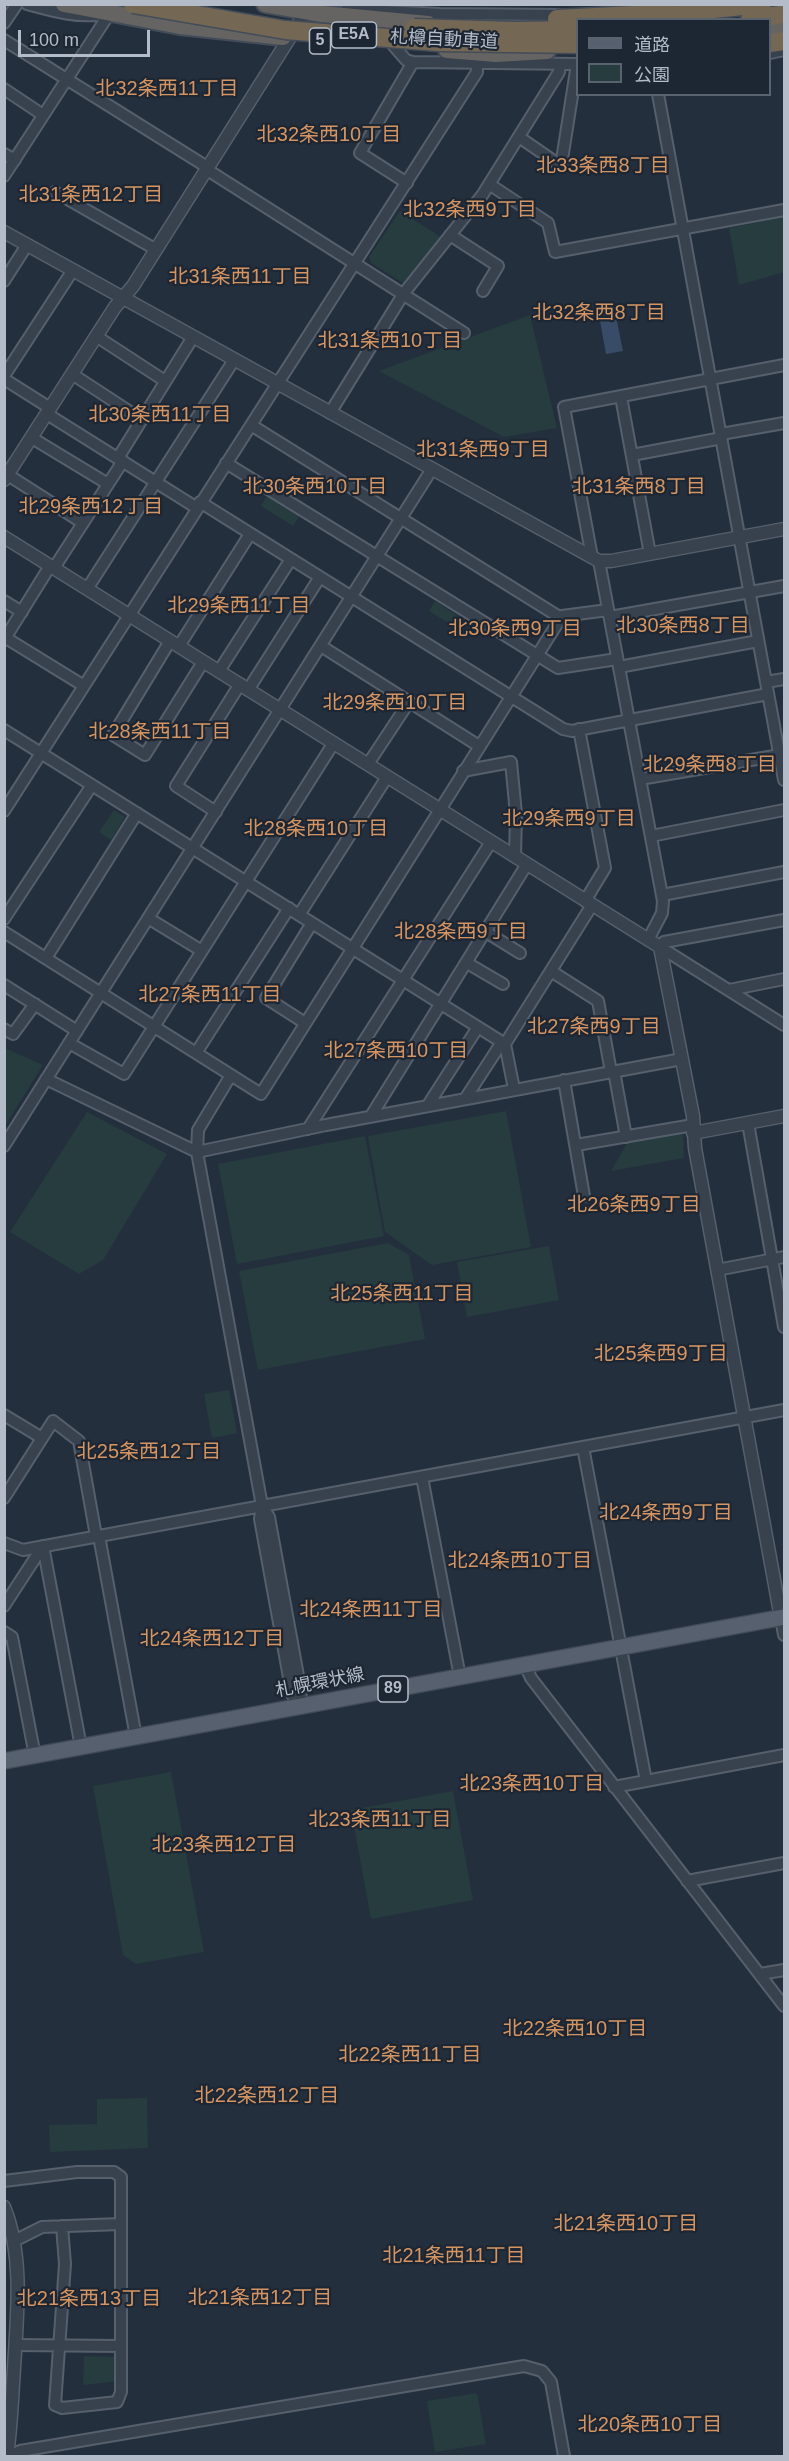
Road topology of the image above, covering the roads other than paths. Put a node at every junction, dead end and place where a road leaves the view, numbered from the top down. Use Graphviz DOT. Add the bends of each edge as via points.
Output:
graph roads {
  1 [pos="16,4"];
  2 [pos="27,4"];
  3 [pos="64,4"];
  4 [pos="133,4"];
  5 [pos="197,4"];
  6 [pos="265,4"];
  7 [pos="723,4"];
  8 [pos="762,4"];
  9 [pos="308,8"];
  10 [pos="784,8"];
  11 [pos="108,14"];
  12 [pos="384,14"];
  13 [pos="784,14"];
  14 [pos="649,18"];
  15 [pos="698,18"];
  16 [pos="761,18"];
  17 [pos="576,20"];
  18 [pos="576,22"];
  19 [pos="4,23"];
  20 [pos="576,30"];
  21 [pos="288,38"];
  22 [pos="4,40"];
  23 [pos="439,42"];
  24 [pos="576,44"];
  25 [pos="393,45"];
  26 [pos="576,50"];
  27 [pos="576,56"];
  28 [pos="413,62"];
  29 [pos="477,64"];
  30 [pos="560,64"];
  31 [pos="576,64"];
  32 [pos="576,76"];
  33 [pos="67,79"];
  34 [pos="4,89"];
  35 [pos="658,96"];
  36 [pos="44,115"];
  37 [pos="519,137"];
  38 [pos="4,154"];
  39 [pos="15,160"];
  40 [pos="207,168"];
  41 [pos="4,176"];
  42 [pos="407,183"];
  43 [pos="489,184"];
  44 [pos="55,192"];
  45 [pos="784,210"];
  46 [pos="683,230"];
  47 [pos="4,232"];
  48 [pos="450,235"];
  49 [pos="27,245"];
  50 [pos="156,249"];
  51 [pos="357,263"];
  52 [pos="73,270"];
  53 [pos="4,281"];
  54 [pos="483,291"];
  55 [pos="404,293"];
  56 [pos="123,298"];
  57 [pos="464,333"];
  58 [pos="96,336"];
  59 [pos="193,337"];
  60 [pos="234,360"];
  61 [pos="784,365"];
  62 [pos="72,374"];
  63 [pos="4,378"];
  64 [pos="711,379"];
  65 [pos="165,381"];
  66 [pos="278,384"];
  67 [pos="621,396"];
  68 [pos="49,411"];
  69 [pos="330,412"];
  70 [pos="141,418"];
  71 [pos="784,423"];
  72 [pos="250,425"];
  73 [pos="721,436"];
  74 [pos="32,438"];
  75 [pos="632,456"];
  76 [pos="120,460"];
  77 [pos="226,463"];
  78 [pos="432,469"];
  79 [pos="6,477"];
  80 [pos="156,482"];
  81 [pos="108,484"];
  82 [pos="199,505"];
  83 [pos="400,520"];
  84 [pos="83,524"];
  85 [pos="784,529"];
  86 [pos="250,534"];
  87 [pos="4,537"];
  88 [pos="739,537"];
  89 [pos="650,554"];
  90 [pos="377,557"];
  91 [pos="291,559"];
  92 [pos="595,559"];
  93 [pos="52,567"];
  94 [pos="320,577"];
  95 [pos="784,586"];
  96 [pos="87,589"];
  97 [pos="750,592"];
  98 [pos="352,597"];
  99 [pos="4,601"];
  100 [pos="22,612"];
  101 [pos="609,614"];
  102 [pos="130,616"];
  103 [pos="561,618"];
  104 [pos="5,639"];
  105 [pos="758,641"];
  106 [pos="174,644"];
  107 [pos="321,646"];
  108 [pos="536,655"];
  109 [pos="203,662"];
  110 [pos="618,663"];
  111 [pos="219,671"];
  112 [pos="784,679"];
  113 [pos="766,682"];
  114 [pos="84,686"];
  115 [pos="244,687"];
  116 [pos="768,694"];
  117 [pos="510,696"];
  118 [pos="409,702"];
  119 [pos="280,710"];
  120 [pos="629,720"];
  121 [pos="579,729"];
  122 [pos="4,730"];
  123 [pos="780,731"];
  124 [pos="333,744"];
  125 [pos="479,746"];
  126 [pos="42,753"];
  127 [pos="780,755"];
  128 [pos="368,764"];
  129 [pos="463,771"];
  130 [pos="387,777"];
  131 [pos="640,779"];
  132 [pos="784,779"];
  133 [pos="92,785"];
  134 [pos="439,809"];
  135 [pos="784,810"];
  136 [pos="4,811"];
  137 [pos="216,812"];
  138 [pos="137,813"];
  139 [pos="651,836"];
  140 [pos="491,842"];
  141 [pos="193,848"];
  142 [pos="515,857"];
  143 [pos="527,864"];
  144 [pos="784,872"];
  145 [pos="246,882"];
  146 [pos="662,895"];
  147 [pos="589,903"];
  148 [pos="289,908"];
  149 [pos="299,915"];
  150 [pos="148,918"];
  151 [pos="4,919"];
  152 [pos="784,920"];
  153 [pos="312,923"];
  154 [pos="4,932"];
  155 [pos="486,932"];
  156 [pos="648,940"];
  157 [pos="660,947"];
  158 [pos="352,948"];
  159 [pos="202,951"];
  160 [pos="520,954"];
  161 [pos="46,958"];
  162 [pos="467,963"];
  163 [pos="551,971"];
  164 [pos="784,979"];
  165 [pos="404,980"];
  166 [pos="503,984"];
  167 [pos="4,985"];
  168 [pos="729,990"];
  169 [pos="100,993"];
  170 [pos="35,1004"];
  171 [pos="442,1004"];
  172 [pos="305,1023"];
  173 [pos="784,1025"];
  174 [pos="153,1026"];
  175 [pos="478,1027"];
  176 [pos="4,1029"];
  177 [pos="76,1030"];
  178 [pos="69,1042"];
  179 [pos="503,1043"];
  180 [pos="196,1053"];
  181 [pos="682,1059"];
  182 [pos="613,1072"];
  183 [pos="231,1075"];
  184 [pos="46,1079"];
  185 [pos="564,1080"];
  186 [pos="514,1089"];
  187 [pos="465,1099"];
  188 [pos="428,1106"];
  189 [pos="371,1116"];
  190 [pos="784,1116"];
  191 [pos="748,1123"];
  192 [pos="308,1129"];
  193 [pos="693,1129"];
  194 [pos="8,1131"];
  195 [pos="626,1137"];
  196 [pos="576,1145"];
  197 [pos="4,1146"];
  198 [pos="197,1152"];
  199 [pos="584,1196"];
  200 [pos="784,1257"];
  201 [pos="772,1260"];
  202 [pos="717,1270"];
  203 [pos="784,1327"];
  204 [pos="784,1410"];
  205 [pos="4,1415"];
  206 [pos="744,1417"];
  207 [pos="42,1438"];
  208 [pos="584,1447"];
  209 [pos="423,1477"];
  210 [pos="9,1479"];
  211 [pos="4,1498"];
  212 [pos="262,1506"];
  213 [pos="97,1536"];
  214 [pos="4,1542"];
  215 [pos="43,1546"];
  216 [pos="4,1606"];
  217 [pos="783,1617"];
  218 [pos="4,1632"];
  219 [pos="784,1635"];
  220 [pos="621,1647"];
  221 [pos="525,1665"];
  222 [pos="460,1677"];
  223 [pos="299,1707"];
  224 [pos="136,1737"];
  225 [pos="81,1747"];
  226 [pos="784,1755"];
  227 [pos="35,1756"];
  228 [pos="4,1761"];
  229 [pos="646,1781"];
  230 [pos="614,1787"];
  231 [pos="784,1863"];
  232 [pos="687,1881"];
  233 [pos="784,1970"];
  234 [pos="760,1974"];
  235 [pos="784,2006"];
  236 [pos="4,2181"];
  237 [pos="4,2207"];
  238 [pos="120,2224"];
  239 [pos="62,2226"];
  240 [pos="10,2234"];
  241 [pos="15,2345"];
  242 [pos="57,2345"];
  243 [pos="120,2346"];
  244 [pos="8,2457"];
  245 [pos="564,2457"];
  1 -- 19 [label="street"];
  2 -- 11 [label="street" via="81,16"];
  3 -- 11 [label="highway, 5"];
  4 -- 23 [label="highway, 札樽自動車道 / E5A, bridge" via="285,30"];
  5 -- 12 [label="highway, 札樽自動車道 / E5A" via="252,14"];
  6 -- 9 [label="highway, 5"];
  7 -- 14 [label="street" via="661,11"];
  8 -- 12 [label="highway, bridge" via="673,13"];
  9 -- 12 [label="street"];
  9 -- 18 [label="highway, 5" via="425,24"];
  9 -- 21 [label="street"];
  10 -- 15 [label="highway"];
  11 -- 21 [label="highway, 5"];
  11 -- 33 [label="street"];
  12 -- 17 [label="street" via="568,14"];
  12 -- 20 [label="highway, 札樽自動車道 / E5A, bridge" via="514,31"];
  13 -- 16 [label="highway"];
  21 -- 25 [label="highway, 5"];
  21 -- 40 [label="street"];
  22 -- 33 [label="street"];
  23 -- 24 [label="highway, 札樽自動車道 / E5A, bridge"];
  23 -- 27 [label="highway, bridge" via="526,55"];
  25 -- 26 [label="highway, 5" via="496,54"];
  25 -- 28 [label="street" via="406,60"];
  28 -- 29 [label="street"];
  28 -- 42 [label="street" via="360,153"];
  29 -- 30 [label="street"];
  29 -- 42 [label="street" via="477,72"];
  30 -- 31 [label="street"];
  30 -- 37 [label="street" via="559,72"];
  32 -- 37 [label="street" via="561,166"];
  33 -- 36 [label="street"];
  33 -- 40 [label="street"];
  34 -- 36 [label="street"];
  35 -- 46 [label="street"];
  36 -- 39 [label="street"];
  37 -- 43 [label="street"];
  38 -- 39 [label="street"];
  39 -- 41 [label="street"];
  40 -- 50 [label="street"];
  40 -- 51 [label="street"];
  42 -- 51 [label="street"];
  43 -- 46 [label="street" via="548,223 555,252"];
  43 -- 48 [label="street"];
  44 -- 50 [label="street"];
  45 -- 46 [label="street"];
  46 -- 64 [label="street"];
  47 -- 49 [label="street"];
  48 -- 54 [label="street" via="498,266"];
  48 -- 55 [label="street"];
  49 -- 52 [label="street"];
  49 -- 53 [label="street"];
  50 -- 56 [label="street"];
  51 -- 55 [label="street"];
  51 -- 66 [label="street"];
  52 -- 56 [label="street"];
  52 -- 63 [label="street"];
  55 -- 57 [label="street"];
  55 -- 69 [label="street"];
  56 -- 58 [label="street"];
  56 -- 59 [label="street"];
  58 -- 62 [label="street"];
  58 -- 65 [label="street"];
  59 -- 60 [label="street"];
  59 -- 65 [label="street"];
  60 -- 66 [label="street"];
  60 -- 80 [label="street"];
  61 -- 64 [label="street"];
  62 -- 68 [label="street"];
  62 -- 70 [label="street"];
  63 -- 68 [label="street"];
  64 -- 67 [label="street"];
  64 -- 73 [label="street"];
  65 -- 70 [label="street"];
  66 -- 69 [label="street"];
  66 -- 72 [label="street"];
  67 -- 75 [label="street"];
  67 -- 92 [label="street" via="564,407"];
  68 -- 74 [label="street"];
  68 -- 76 [label="street"];
  69 -- 78 [label="street"];
  70 -- 76 [label="street"];
  71 -- 73 [label="street"];
  72 -- 77 [label="street"];
  72 -- 83 [label="street"];
  73 -- 75 [label="street"];
  73 -- 88 [label="street"];
  74 -- 79 [label="street"];
  74 -- 81 [label="street"];
  75 -- 89 [label="street"];
  76 -- 80 [label="street"];
  76 -- 81 [label="street"];
  77 -- 82 [label="street"];
  77 -- 90 [label="street"];
  78 -- 83 [label="street"];
  78 -- 92 [label="street"];
  79 -- 84 [label="street"];
  80 -- 82 [label="street"];
  80 -- 96 [label="street"];
  81 -- 84 [label="street"];
  82 -- 86 [label="street"];
  82 -- 102 [label="street"];
  83 -- 90 [label="street"];
  83 -- 103 [label="street"];
  84 -- 93 [label="street"];
  85 -- 88 [label="street"];
  86 -- 91 [label="street"];
  86 -- 106 [label="street"];
  87 -- 93 [label="street"];
  88 -- 89 [label="street"];
  88 -- 97 [label="street"];
  89 -- 92 [label="street" via="611,561"];
  90 -- 98 [label="street"];
  90 -- 108 [label="street"];
  91 -- 94 [label="street"];
  91 -- 111 [label="street"];
  92 -- 101 [label="street"];
  93 -- 96 [label="street"];
  93 -- 100 [label="street"];
  94 -- 98 [label="street"];
  94 -- 115 [label="street"];
  95 -- 97 [label="street"];
  96 -- 102 [label="street"];
  97 -- 101 [label="street"];
  97 -- 105 [label="street"];
  98 -- 107 [label="street"];
  98 -- 117 [label="street"];
  99 -- 100 [label="street"];
  100 -- 104 [label="street"];
  101 -- 103 [label="street"];
  101 -- 110 [label="street"];
  102 -- 106 [label="street"];
  102 -- 114 [label="street"];
  103 -- 108 [label="street"];
  104 -- 114 [label="street"];
  105 -- 110 [label="street"];
  105 -- 113 [label="street"];
  106 -- 109 [label="street"];
  106 -- 109 [label="street" via="113,735 145,755"];
  107 -- 118 [label="street"];
  107 -- 119 [label="street"];
  108 -- 110 [label="street" via="558,668"];
  108 -- 117 [label="street"];
  109 -- 111 [label="street"];
  110 -- 120 [label="street"];
  111 -- 115 [label="street"];
  112 -- 113 [label="street"];
  113 -- 116 [label="street"];
  114 -- 126 [label="street"];
  115 -- 119 [label="street"];
  115 -- 137 [label="street" via="176,786"];
  116 -- 120 [label="street"];
  116 -- 123 [label="street"];
  117 -- 121 [label="street" via="563,729"];
  117 -- 125 [label="street"];
  118 -- 125 [label="street"];
  118 -- 128 [label="street"];
  119 -- 124 [label="street"];
  119 -- 137 [label="street"];
  120 -- 121 [label="street"];
  120 -- 131 [label="street"];
  121 -- 147 [label="street" via="605,868"];
  122 -- 126 [label="street"];
  123 -- 127 [label="street"];
  124 -- 128 [label="street"];
  124 -- 145 [label="street"];
  125 -- 129 [label="street"];
  126 -- 133 [label="street"];
  126 -- 136 [label="street"];
  127 -- 131 [label="street"];
  127 -- 132 [label="street"];
  128 -- 130 [label="street"];
  129 -- 134 [label="street"];
  129 -- 142 [label="street" via="511,762"];
  130 -- 134 [label="street"];
  130 -- 149 [label="street"];
  131 -- 139 [label="street"];
  133 -- 138 [label="street"];
  133 -- 151 [label="street"];
  134 -- 140 [label="street"];
  134 -- 158 [label="street"];
  135 -- 139 [label="street"];
  137 -- 141 [label="street"];
  138 -- 141 [label="street"];
  138 -- 161 [label="street"];
  139 -- 146 [label="street"];
  140 -- 142 [label="street"];
  140 -- 165 [label="street"];
  141 -- 145 [label="street"];
  141 -- 150 [label="street"];
  142 -- 143 [label="street"];
  143 -- 147 [label="street"];
  143 -- 155 [label="street"];
  144 -- 146 [label="street"];
  145 -- 148 [label="street"];
  145 -- 159 [label="street"];
  146 -- 156 [label="street" via="662,913"];
  147 -- 156 [label="street"];
  147 -- 163 [label="street"];
  148 -- 149 [label="street"];
  148 -- 180 [label="street"];
  149 -- 153 [label="street"];
  150 -- 159 [label="street"];
  150 -- 169 [label="street"];
  152 -- 157 [label="street" via="664,942"];
  153 -- 158 [label="street"];
  153 -- 172 [label="street" via="266,998"];
  154 -- 161 [label="street"];
  155 -- 160 [label="street"];
  155 -- 162 [label="street"];
  156 -- 157 [label="street"];
  157 -- 168 [label="street"];
  157 -- 181 [label="street"];
  158 -- 165 [label="street"];
  158 -- 172 [label="street"];
  159 -- 174 [label="street"];
  161 -- 169 [label="street"];
  162 -- 166 [label="street"];
  162 -- 171 [label="street"];
  163 -- 179 [label="street"];
  163 -- 182 [label="street" via="598,1001"];
  164 -- 168 [label="street"];
  165 -- 171 [label="street"];
  165 -- 192 [label="street"];
  167 -- 170 [label="street"];
  168 -- 173 [label="street"];
  169 -- 174 [label="street"];
  169 -- 177 [label="street"];
  170 -- 176 [label="street" via="13,1034"];
  170 -- 177 [label="street"];
  171 -- 175 [label="street"];
  171 -- 189 [label="street"];
  172 -- 183 [label="street" via="261,1094"];
  174 -- 178 [label="street" via="124,1074"];
  174 -- 180 [label="street"];
  175 -- 179 [label="street"];
  175 -- 188 [label="street"];
  177 -- 178 [label="street"];
  178 -- 184 [label="street"];
  179 -- 186 [label="street"];
  179 -- 187 [label="street"];
  180 -- 183 [label="street"];
  181 -- 182 [label="street"];
  181 -- 193 [label="street"];
  182 -- 185 [label="street"];
  182 -- 195 [label="street"];
  183 -- 198 [label="street" via="198,1130"];
  184 -- 194 [label="street"];
  184 -- 198 [label="street"];
  185 -- 186 [label="street"];
  185 -- 196 [label="street"];
  186 -- 187 [label="street"];
  187 -- 188 [label="street"];
  188 -- 189 [label="street"];
  189 -- 192 [label="street"];
  190 -- 191 [label="street"];
  191 -- 193 [label="street"];
  191 -- 201 [label="street"];
  192 -- 198 [label="street"];
  193 -- 195 [label="street"];
  193 -- 202 [label="street"];
  194 -- 197 [label="street"];
  195 -- 196 [label="street"];
  196 -- 199 [label="street"];
  198 -- 212 [label="street"];
  200 -- 201 [label="street"];
  201 -- 202 [label="street"];
  201 -- 203 [label="street"];
  202 -- 206 [label="street"];
  204 -- 206 [label="street"];
  205 -- 207 [label="street"];
  206 -- 208 [label="street"];
  206 -- 217 [label="street"];
  207 -- 210 [label="street"];
  207 -- 213 [label="street" via="53,1421 79,1441"];
  208 -- 209 [label="street"];
  208 -- 220 [label="street"];
  209 -- 212 [label="street"];
  209 -- 222 [label="street"];
  210 -- 211 [label="street"];
  212 -- 213 [label="street"];
  212 -- 223 [label="street" via="260,1519 292,1694"];
  213 -- 215 [label="street"];
  213 -- 224 [label="street"];
  214 -- 215 [label="street" via="23,1550"];
  215 -- 216 [label="street"];
  215 -- 225 [label="street"];
  217 -- 219 [label="street"];
  217 -- 220 [label="main road, 札幌環状線 / 89"];
  218 -- 227 [label="street" via="12,1637"];
  220 -- 221 [label="main road, 札幌環状線 / 89"];
  220 -- 229 [label="street"];
  221 -- 222 [label="main road, 札幌環状線 / 89"];
  221 -- 230 [label="street"];
  222 -- 223 [label="main road, 札幌環状線 / 89"];
  223 -- 224 [label="main road, 札幌環状線 / 89"];
  224 -- 225 [label="main road, 札幌環状線 / 89"];
  225 -- 227 [label="main road, 札幌環状線 / 89"];
  226 -- 229 [label="street"];
  227 -- 228 [label="main road, 札幌環状線 / 89"];
  229 -- 230 [label="street"];
  230 -- 232 [label="street"];
  231 -- 232 [label="street"];
  232 -- 234 [label="street"];
  233 -- 234 [label="street"];
  234 -- 235 [label="street"];
  236 -- 238 [label="street" via="77,2172 114,2172 121,2177"];
  237 -- 240 [label="street"];
  238 -- 239 [label="street"];
  238 -- 243 [label="street"];
  239 -- 240 [label="street"];
  239 -- 242 [label="street" via="65,2264"];
  240 -- 241 [label="street" via="17,2272"];
  241 -- 242 [label="street"];
  241 -- 244 [label="street"];
  242 -- 243 [label="street"];
  242 -- 243 [label="street" via="54,2405 62,2408 117,2402 121,2392"];
  244 -- 245 [label="street" via="30,2449 524,2366 542,2371 551,2382"];
}
